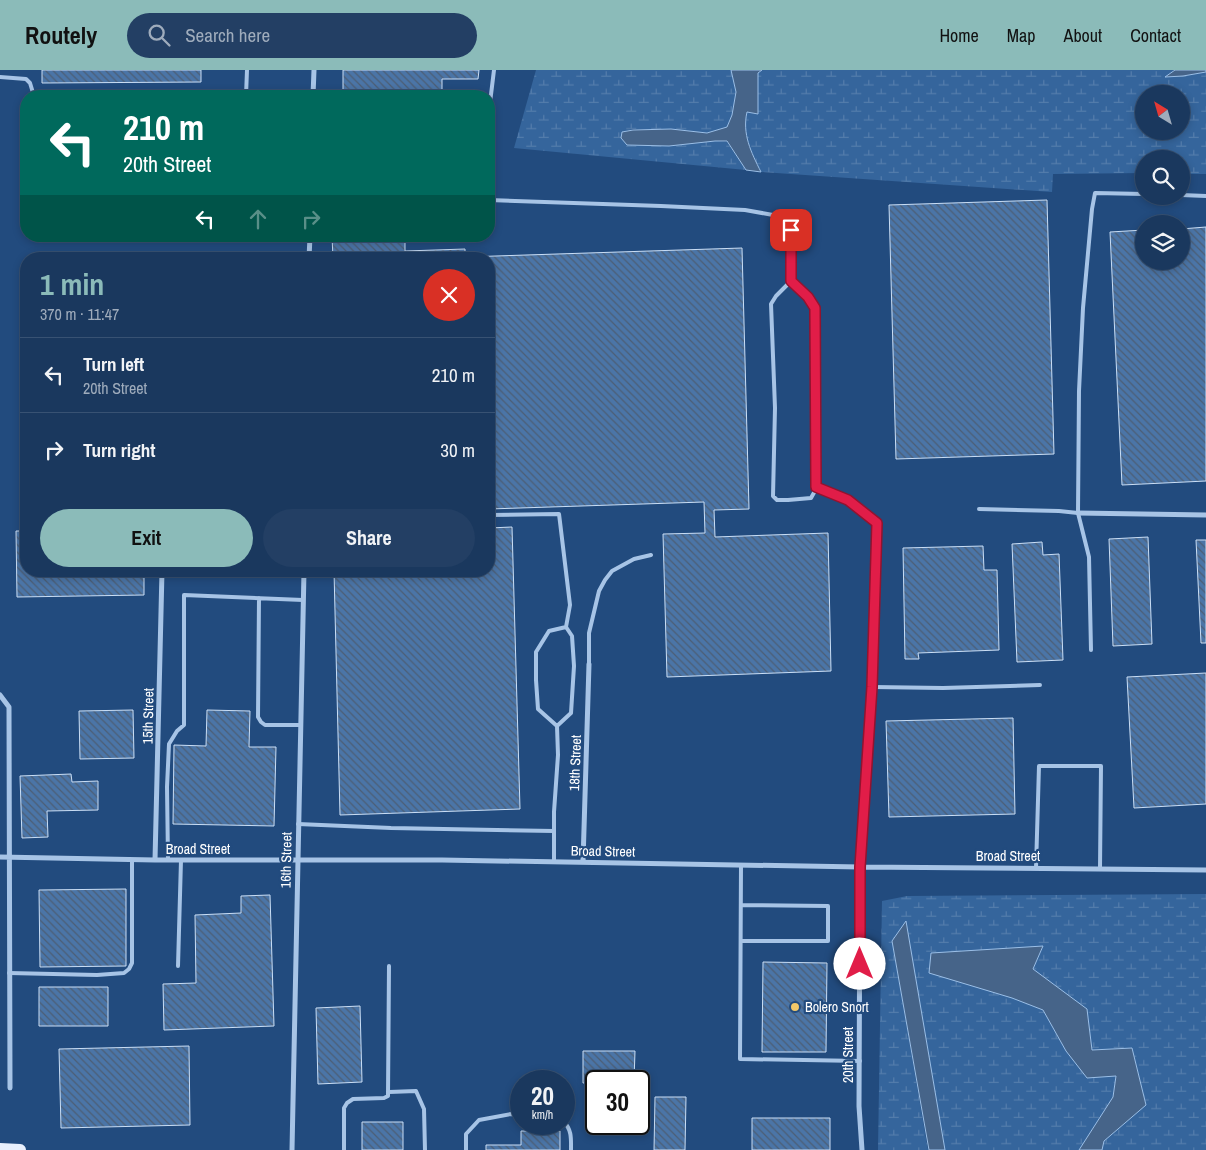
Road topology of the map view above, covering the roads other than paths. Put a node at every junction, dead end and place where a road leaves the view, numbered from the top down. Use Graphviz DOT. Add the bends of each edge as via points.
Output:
graph roads {
  1 [pos="247,70"];
  2 [pos="314,70"];
  3 [pos="494,70"];
  4 [pos="0,77"];
  5 [pos="32,90"];
  6 [pos="246,90"];
  7 [pos="314,90"];
  8 [pos="492,90"];
  9 [pos="1135,194"];
  10 [pos="1190,195"];
  11 [pos="1206,196"];
  12 [pos="495,200"];
  13 [pos="791,281"];
  14 [pos="816,487"];
  15 [pos="979,508"];
  16 [pos="1078,513"];
  17 [pos="495,515"];
  18 [pos="1206,515"];
  19 [pos="651,555"];
  20 [pos="162,577"];
  21 [pos="304,577"];
  22 [pos="258,598"];
  23 [pos="302,600"];
  24 [pos="566,627"];
  25 [pos="1091,650"];
  26 [pos="589,664"];
  27 [pos="1040,685"];
  28 [pos="872,687"];
  29 [pos="0,695"];
  30 [pos="300,725"];
  31 [pos="556,726"];
  32 [pos="298,824"];
  33 [pos="554,831"];
  34 [pos="0,857"];
  35 [pos="9,857"];
  36 [pos="132,860"];
  37 [pos="156,860"];
  38 [pos="168,860"];
  39 [pos="181,860"];
  40 [pos="297,860"];
  41 [pos="554,862"];
  42 [pos="583,862"];
  43 [pos="741,864"];
  44 [pos="860,867"];
  45 [pos="1036,868"];
  46 [pos="1100,868"];
  47 [pos="1206,870"];
  48 [pos="741,905"];
  49 [pos="741,941"];
  50 [pos="178,966"];
  51 [pos="389,966"];
  52 [pos="9,973"];
  53 [pos="860,1061"];
  54 [pos="10,1088"];
  55 [pos="389,1092"];
  56 [pos="510,1114"];
  57 [pos="571,1135"];
  58 [pos="0,1149"];
  59 [pos="20,1150"];
  60 [pos="292,1150"];
  61 [pos="344,1150"];
  62 [pos="425,1150"];
  63 [pos="466,1150"];
  64 [pos="571,1150"];
  65 [pos="862,1150"];
  1 -- 6 [label="lane"];
  2 -- 7 [label="street"];
  3 -- 8 [label="lane"];
  4 -- 5 [label="lane" via="26,79"];
  9 -- 16 [label="lane" via="1095,193 1079,391"];
  10 -- 11 [label="lane"];
  12 -- 13 [label="lane" via="745,210 773,216 786,222 791,230"];
  13 -- 14 [label="lane" via="815,308"];
  13 -- 14 [label="lane" via="771,304 775,408 773,496 777,500 811,498"];
  14 -- 28 [label="street, 20th Street" via="848,500 877,523"];
  15 -- 16 [label="lane"];
  16 -- 18 [label="street"];
  16 -- 25 [label="lane" via="1089,557"];
  17 -- 24 [label="lane" via="560,514 570,605"];
  19 -- 26 [label="lane" via="634,558 605,580 599,591 589,633"];
  20 -- 37 [label="street, 15th Street"];
  21 -- 23 [label="street, 16th Street"];
  22 -- 23 [label="lane"];
  22 -- 30 [label="lane" via="258,717 265,725"];
  22 -- 38 [label="lane" via="184,595 184,724 169,744"];
  23 -- 30 [label="street, 16th Street"];
  24 -- 31 [label="lane" via="572,636 574,666 571,713"];
  24 -- 31 [label="lane" via="549,631 536,652 538,709"];
  26 -- 42 [label="street, 18th Street"];
  27 -- 28 [label="lane"];
  28 -- 44 [label="street, 20th Street"];
  29 -- 35 [label="street" via="9,707"];
  30 -- 32 [label="street, 16th Street"];
  31 -- 33 [label="lane" via="558,755"];
  32 -- 33 [label="lane"];
  32 -- 40 [label="street, 16th Street"];
  33 -- 41 [label="lane"];
  34 -- 35 [label="street, Broad Street"];
  35 -- 36 [label="street, Broad Street"];
  35 -- 52 [label="street"];
  36 -- 37 [label="street, Broad Street"];
  36 -- 52 [label="lane" via="132,963 129,969 124,973 97,975"];
  37 -- 38 [label="street, Broad Street"];
  38 -- 39 [label="street, Broad Street"];
  39 -- 40 [label="street, Broad Street"];
  39 -- 50 [label="lane"];
  40 -- 41 [label="street, Broad Street"];
  40 -- 60 [label="street, 16th Street"];
  41 -- 42 [label="street, Broad Street"];
  42 -- 43 [label="street, Broad Street"];
  43 -- 44 [label="street, Broad Street"];
  43 -- 48 [label="lane"];
  44 -- 45 [label="street, Broad Street"];
  44 -- 53 [label="street, 20th Street"];
  45 -- 46 [label="street, Broad Street"];
  45 -- 46 [label="lane" via="1039,766 1101,766"];
  46 -- 47 [label="street, Broad Street"];
  48 -- 49 [label="lane"];
  48 -- 49 [label="lane" via="828,906 828,941"];
  49 -- 53 [label="lane" via="740,1059"];
  51 -- 55 [label="lane"];
  52 -- 54 [label="street"];
  53 -- 65 [label="street, 20th Street"];
  55 -- 61 [label="lane" via="384,1098 353,1099 347,1103 344,1108"];
  55 -- 62 [label="lane" via="416,1091 424,1109"];
  56 -- 63 [label="lane" via="479,1120 466,1134"];
  57 -- 64 [label="lane"];
  58 -- 59 [label="main road"];
}
